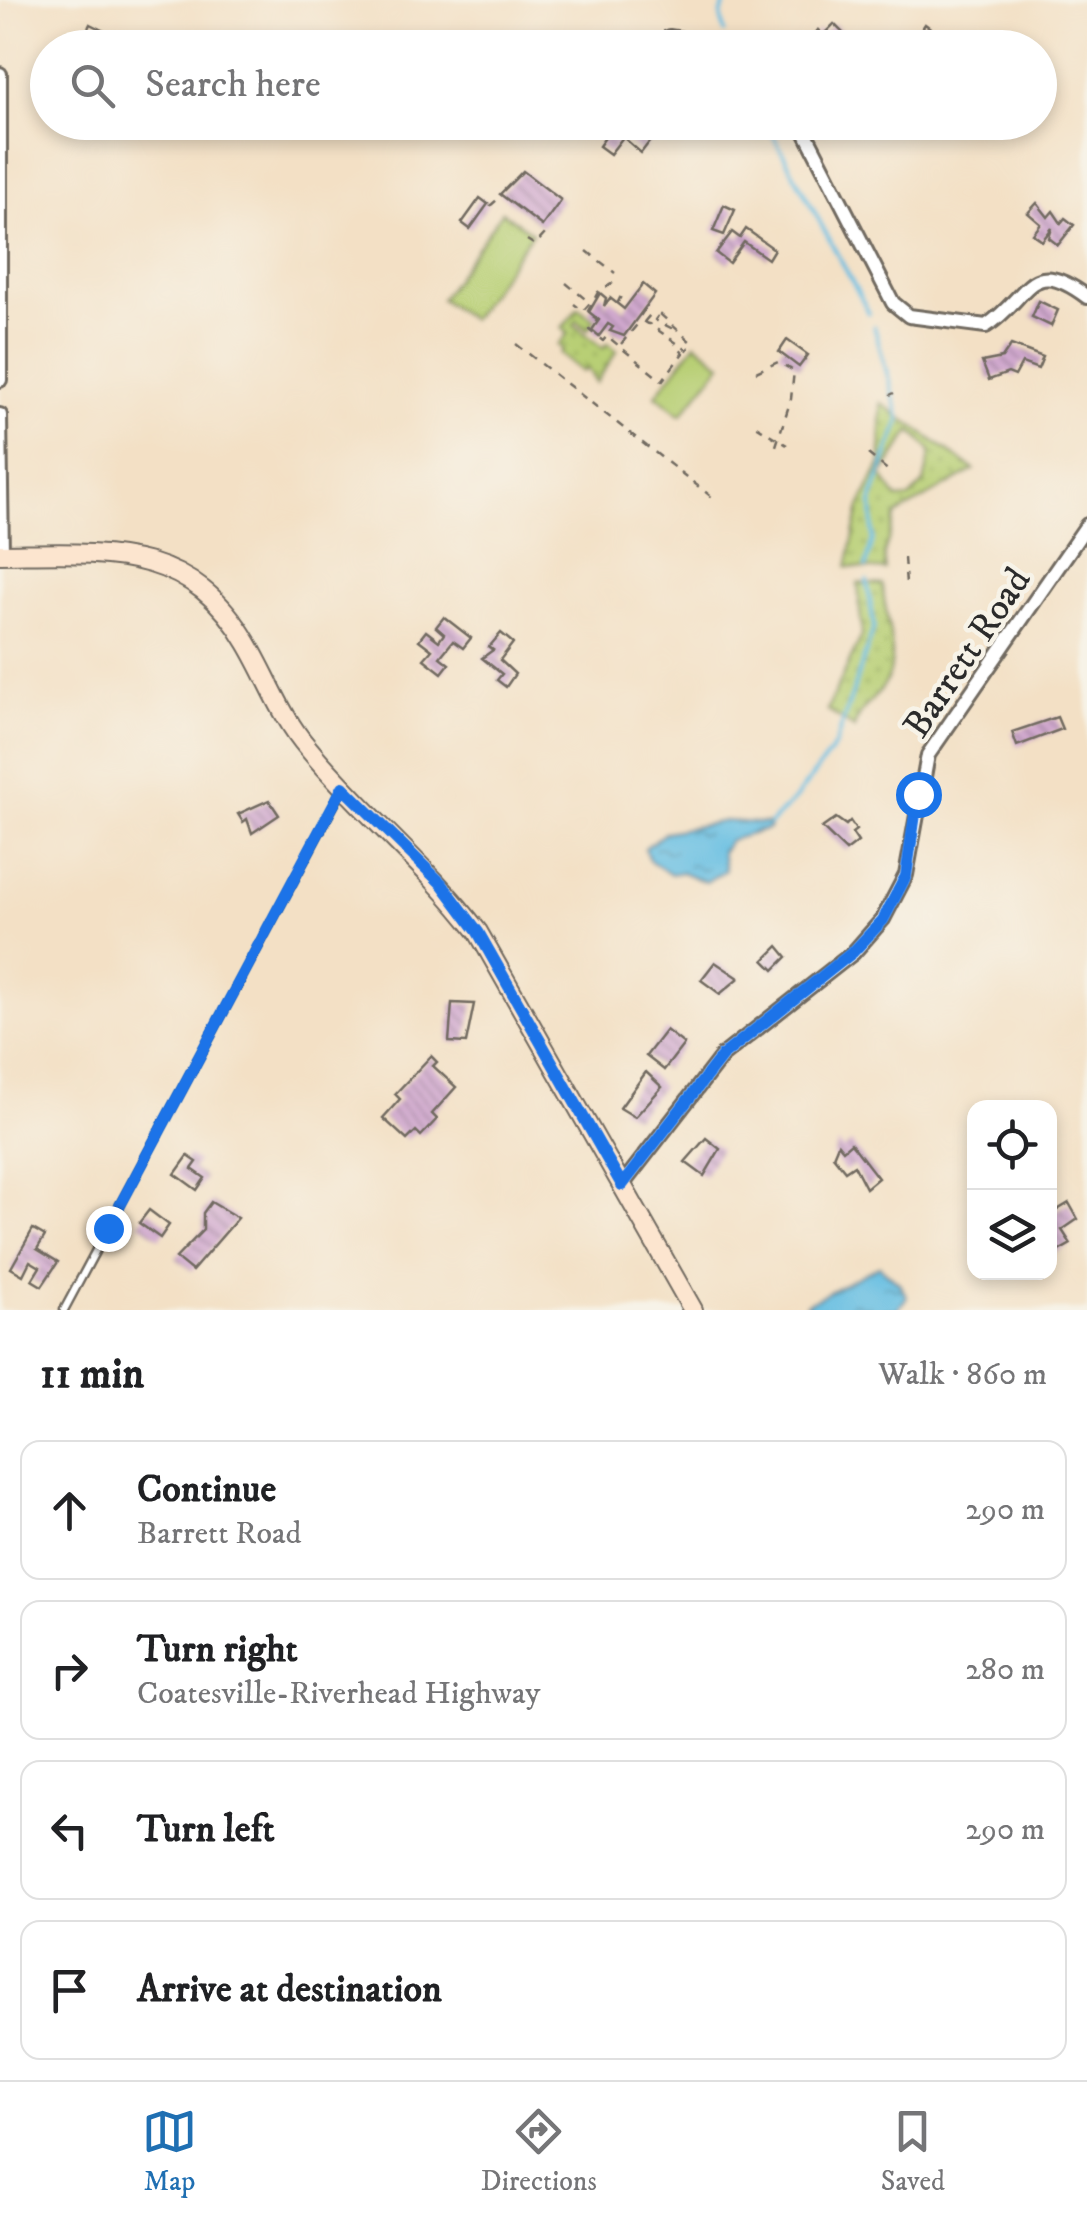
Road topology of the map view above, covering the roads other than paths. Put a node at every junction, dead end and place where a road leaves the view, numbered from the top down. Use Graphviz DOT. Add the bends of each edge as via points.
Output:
graph roads {
  1 [pos="0,74"];
  2 [pos="809,140"];
  3 [pos="1087,297"];
  4 [pos="0,380"];
  5 [pos="0,415"];
  6 [pos="1087,525"];
  7 [pos="1,554"];
  8 [pos="343,787"];
  9 [pos="622,1185"];
  10 [pos="64,1310"];
  11 [pos="694,1310"];
  1 -- 4 [label="street"];
  2 -- 3 [label="street" via="892,303 904,314 980,328 1032,282 1049,277"];
  5 -- 7 [label="street"];
  6 -- 9 [label="street, Barrett Road" via="928,755 906,876 883,920 853,952 722,1056"];
  7 -- 8 [label="main road" via="130,556 179,572 234,621 288,721"];
  8 -- 9 [label="main road" via="442,884 478,932"];
  8 -- 10 [label="lane"];
  9 -- 11 [label="main road"];
}
